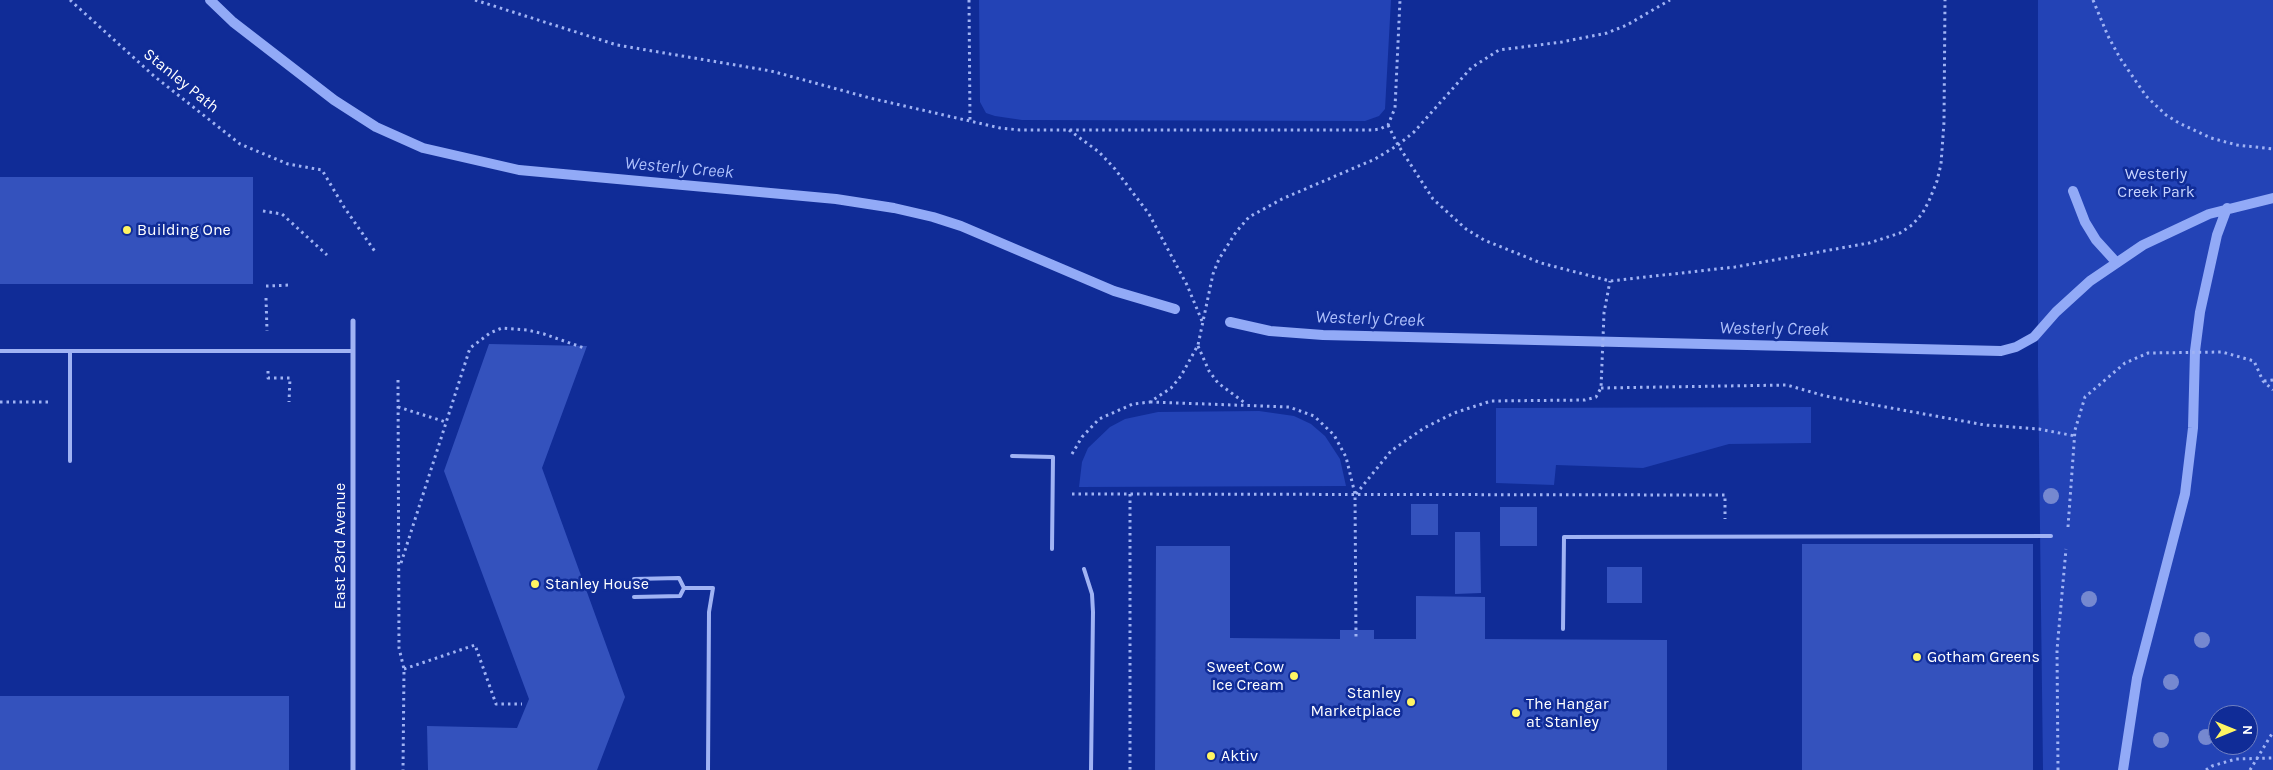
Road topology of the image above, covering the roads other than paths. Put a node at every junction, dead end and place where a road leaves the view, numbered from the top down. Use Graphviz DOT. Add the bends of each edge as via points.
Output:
graph roads {
  1 [pos="353,321"];
  2 [pos="0,351"];
  3 [pos="70,351"];
  4 [pos="353,351"];
  5 [pos="1012,456"];
  6 [pos="70,461"];
  7 [pos="2050,536"];
  8 [pos="1052,549"];
  9 [pos="1084,569"];
  10 [pos="634,579"];
  11 [pos="684,588"];
  12 [pos="634,597"];
  13 [pos="1563,629"];
  14 [pos="353,770"];
  15 [pos="708,770"];
  16 [pos="1091,770"];
  1 -- 4 [label="street, East 23rd Avenue"];
  2 -- 3 [label="lane"];
  3 -- 4 [label="lane"];
  3 -- 6 [label="lane"];
  4 -- 14 [label="street, East 23rd Avenue"];
  5 -- 8 [label="lane" via="1053,457"];
  7 -- 13 [label="lane" via="1564,537"];
  9 -- 16 [label="lane" via="1092,594 1093,612"];
  10 -- 11 [label="lane" via="679,578"];
  11 -- 12 [label="lane" via="680,596"];
  11 -- 15 [label="lane" via="713,588 709,612"];
}
